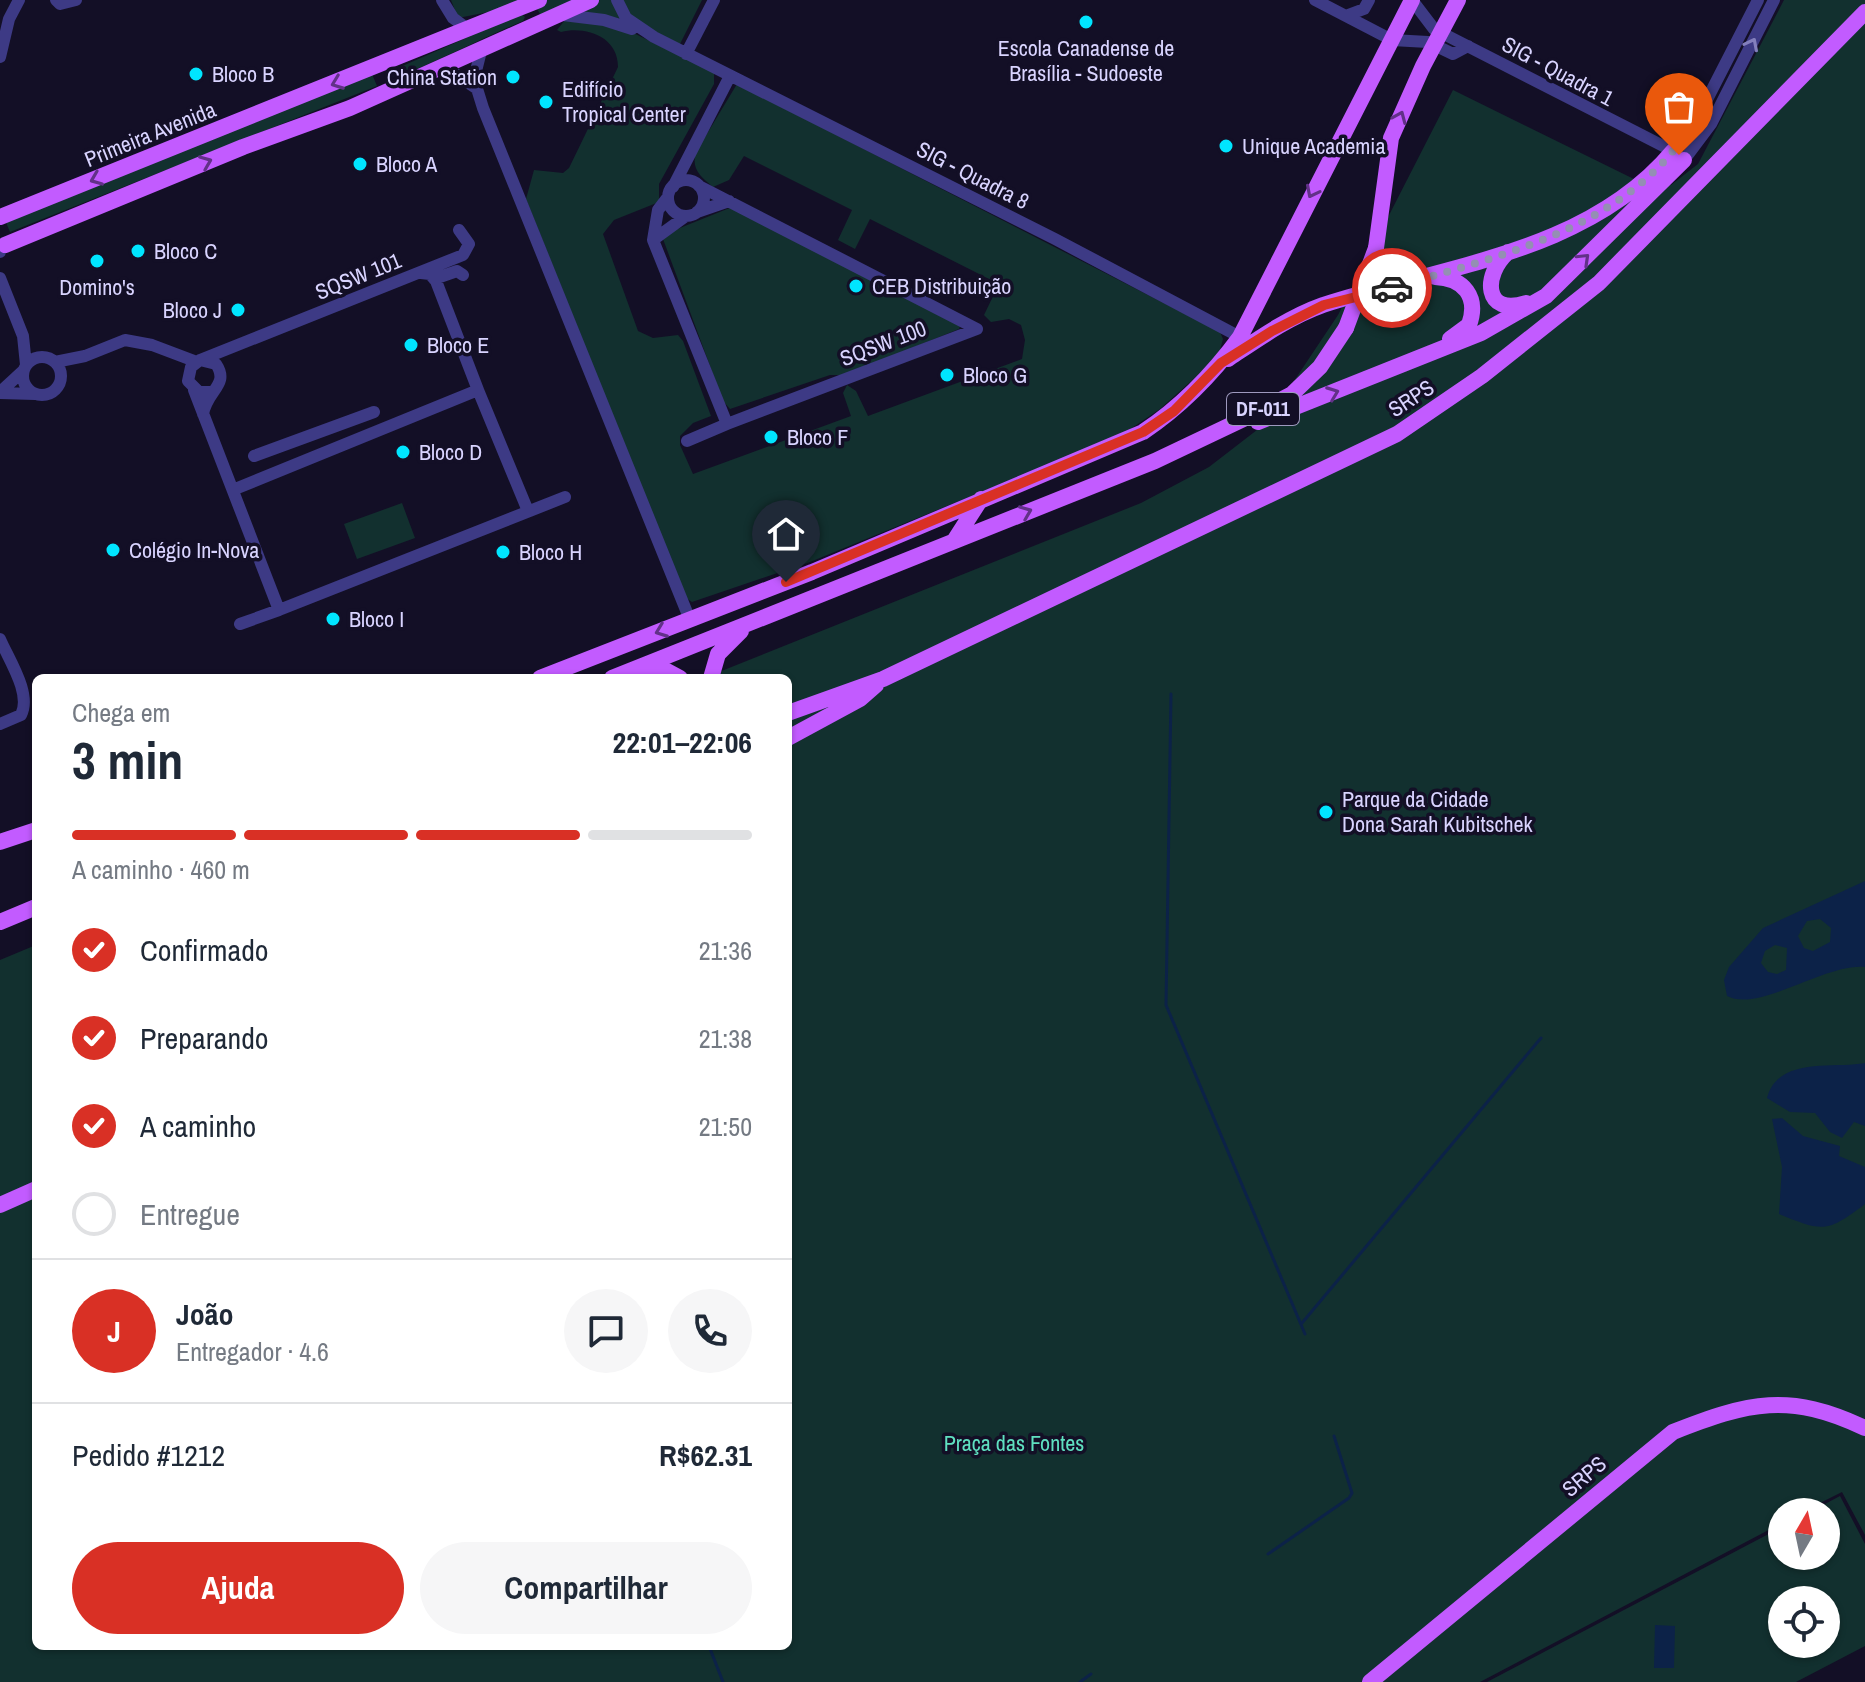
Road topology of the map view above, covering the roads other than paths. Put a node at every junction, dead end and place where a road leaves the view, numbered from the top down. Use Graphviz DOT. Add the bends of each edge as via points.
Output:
graph roads {
  1 [pos="19,0"];
  2 [pos="56,0"];
  3 [pos="76,0"];
  4 [pos="539,0"];
  5 [pos="591,0"];
  6 [pos="617,0"];
  7 [pos="714,0"];
  8 [pos="1315,0"];
  9 [pos="1369,0"];
  10 [pos="1412,0"];
  11 [pos="1458,0"];
  12 [pos="1758,0"];
  13 [pos="1774,0"];
  14 [pos="443,2"];
  15 [pos="519,9"];
  16 [pos="1865,12"];
  17 [pos="563,15"];
  18 [pos="1348,15"];
  19 [pos="527,29"];
  20 [pos="469,30"];
  21 [pos="1436,35"];
  22 [pos="654,37"];
  23 [pos="1392,40"];
  24 [pos="438,43"];
  25 [pos="481,51"];
  26 [pos="686,54"];
  27 [pos="0,57"];
  28 [pos="385,64"];
  29 [pos="445,67"];
  30 [pos="730,76"];
  31 [pos="390,88"];
  32 [pos="476,88"];
  33 [pos="1678,156"];
  34 [pos="688,158"];
  35 [pos="696,184"];
  36 [pos="670,192"];
  37 [pos="729,201"];
  38 [pos="692,214"];
  39 [pos="0,217"];
  40 [pos="0,223"];
  41 [pos="459,230"];
  42 [pos="653,240"];
  43 [pos="2,249"];
  44 [pos="1509,251"];
  45 [pos="421,273"];
  46 [pos="463,275"];
  47 [pos="1426,277"];
  48 [pos="0,278"];
  49 [pos="434,279"];
  50 [pos="1546,296"];
  51 [pos="23,336"];
  52 [pos="1240,337"];
  53 [pos="229,349"];
  54 [pos="171,354"];
  55 [pos="85,356"];
  56 [pos="1413,359"];
  57 [pos="54,361"];
  58 [pos="199,361"];
  59 [pos="1221,363"];
  60 [pos="25,368"];
  61 [pos="219,369"];
  62 [pos="188,374"];
  63 [pos="61,380"];
  64 [pos="194,390"];
  65 [pos="478,390"];
  66 [pos="0,392"];
  67 [pos="210,392"];
  68 [pos="35,394"];
  69 [pos="374,412"];
  70 [pos="203,414"];
  71 [pos="727,424"];
  72 [pos="320,432"];
  73 [pos="687,441"];
  74 [pos="331,452"];
  75 [pos="254,456"];
  76 [pos="1155,461"];
  77 [pos="235,489"];
  78 [pos="565,497"];
  79 [pos="982,498"];
  80 [pos="528,511"];
  81 [pos="954,541"];
  82 [pos="279,610"];
  83 [pos="690,620"];
  84 [pos="755,621"];
  85 [pos="240,624"];
  86 [pos="0,639"];
  87 [pos="550,674"];
  88 [pos="622,674"];
  89 [pos="629,674"];
  90 [pos="670,674"];
  91 [pos="712,674"];
  92 [pos="883,679"];
  93 [pos="792,712"];
  94 [pos="0,724"];
  95 [pos="792,736"];
  96 [pos="32,831"];
  97 [pos="0,842"];
  98 [pos="32,909"];
  99 [pos="0,922"];
  100 [pos="32,1191"];
  101 [pos="0,1205"];
  102 [pos="1865,1428"];
  103 [pos="1370,1682"];
  1 -- 27 [label="street"];
  2 -- 3 [label="street"];
  4 -- 15 [label="main road, Primeira Avenida"];
  5 -- 17 [label="main road"];
  6 -- 22 [label="street, SIG - Quadra 8" via="626,18"];
  7 -- 26 [label="street"];
  8 -- 18 [label="street"];
  9 -- 18 [label="street" via="1364,9"];
  10 -- 21 [label="street"];
  10 -- 23 [label="main road, DF-011"];
  11 -- 21 [label="main road, DF-011"];
  12 -- 33 [label="street"];
  33 -- 13 [label="street, one-way" via="1711,124"];
  14 -- 20 [label="street"];
  14 -- 24 [label="street"];
  15 -- 19 [label="main road" via="529,17"];
  15 -- 20 [label="main road, Primeira Avenida"];
  16 -- 92 [label="main road, SRPS" via="1599,283 1462,391 1397,434"];
  17 -- 19 [label="main road, Primeira Avenida"];
  17 -- 22 [label="street, SIG - Quadra 8" via="604,20"];
  18 -- 23 [label="street"];
  19 -- 25 [label="main road, Primeira Avenida"];
  20 -- 24 [label="main road, Primeira Avenida"];
  21 -- 23 [label="street"];
  21 -- 33 [label="street, SIG - Quadra 1" via="1468,46"];
  76 -- 21 [label="main road, DF-011, one-way, bridge" via="1292,394 1320,367 1346,328 1376,248 1391,138"];
  22 -- 26 [label="street, SIG - Quadra 8"];
  23 -- 52 [label="main road, DF-011, one-way"];
  24 -- 28 [label="main road, Primeira Avenida"];
  25 -- 29 [label="main road, Primeira Avenida"];
  25 -- 32 [label="street" via="474,71"];
  26 -- 30 [label="street, SIG - Quadra 8"];
  28 -- 31 [label="main road" via="382,76"];
  28 -- 39 [label="main road, Primeira Avenida, one-way"];
  29 -- 31 [label="main road, Primeira Avenida"];
  29 -- 32 [label="street"];
  30 -- 34 [label="street"];
  30 -- 52 [label="street, SIG - Quadra 8"];
  43 -- 31 [label="main road, Primeira Avenida, one-way"];
  32 -- 83 [label="street"];
  33 -- 44 [label="main road" via="1628,196 1558,233"];
  50 -- 33 [label="main road, one-way"];
  34 -- 35 [label="street"];
  34 -- 36 [label="street"];
  35 -- 36 [label="street" via="682,181"];
  35 -- 37 [label="street, SQSW 100"];
  35 -- 38 [label="street" via="704,196"];
  36 -- 38 [label="street" via="671,208"];
  36 -- 42 [label="street" via="658,210"];
  37 -- 38 [label="street"];
  37 -- 71 [label="street, SQSW 100" via="977,329"];
  38 -- 42 [label="street"];
  40 -- 43 [label="main road" via="6,233"];
  41 -- 45 [label="street" via="469,250"];
  42 -- 71 [label="street"];
  44 -- 47 [label="main road"];
  44 -- 50 [label="main road" via="1493,268 1491,293 1514,307"];
  45 -- 49 [label="street, SQSW 101"];
  45 -- 53 [label="street, SQSW 101"];
  46 -- 49 [label="street" via="457,271"];
  47 -- 56 [label="main road" via="1463,284 1472,316 1462,333"];
  47 -- 59 [label="main road" via="1315,309"];
  48 -- 51 [label="street"];
  49 -- 65 [label="street, SQSW 101"];
  50 -- 56 [label="main road" via="1481,333"];
  51 -- 57 [label="street"];
  51 -- 60 [label="street"];
  52 -- 59 [label="main road, DF-011"];
  53 -- 58 [label="street, SQSW 101"];
  53 -- 61 [label="street"];
  54 -- 55 [label="street" via="125,340"];
  54 -- 58 [label="street"];
  54 -- 62 [label="street"];
  55 -- 57 [label="street"];
  55 -- 63 [label="street"];
  76 -- 56 [label="main road, one-way"];
  57 -- 60 [label="street" via="41,357"];
  57 -- 63 [label="street"];
  58 -- 61 [label="street" via="211,361"];
  58 -- 62 [label="street"];
  59 -- 79 [label="main road, DF-011" via="1174,411 1143,432"];
  60 -- 66 [label="street"];
  60 -- 68 [label="street" via="24,383"];
  61 -- 67 [label="street" via="221,380"];
  62 -- 64 [label="street"];
  63 -- 68 [label="street" via="49,394"];
  64 -- 67 [label="street"];
  64 -- 70 [label="street"];
  65 -- 74 [label="street"];
  65 -- 80 [label="street, SQSW 101"];
  66 -- 68 [label="street"];
  67 -- 70 [label="street"];
  69 -- 72 [label="street"];
  70 -- 77 [label="street"];
  71 -- 73 [label="street"];
  72 -- 74 [label="street"];
  72 -- 75 [label="street"];
  74 -- 77 [label="street"];
  81 -- 76 [label="main road, DF-011, one-way"];
  77 -- 82 [label="street"];
  78 -- 80 [label="street"];
  79 -- 81 [label="main road"];
  79 -- 83 [label="main road, DF-011"];
  80 -- 82 [label="street"];
  81 -- 84 [label="main road, DF-011"];
  82 -- 85 [label="street"];
  83 -- 87 [label="main road, DF-011, one-way"];
  84 -- 88 [label="main road, DF-011"];
  84 -- 91 [label="main road" via="718,654"];
  86 -- 94 [label="street" via="25,701 21,715"];
  89 -- 90 [label="main road" via="658,669"];
  92 -- 93 [label="main road, SRPS"];
  92 -- 95 [label="main road, SRPS" via="860,699"];
  96 -- 97 [label="main road"];
  98 -- 99 [label="main road"];
  100 -- 101 [label="main road"];
  102 -- 103 [label="main road, SRPS" via="1822,1409 1770,1404 1729,1411 1673,1432"];
}
